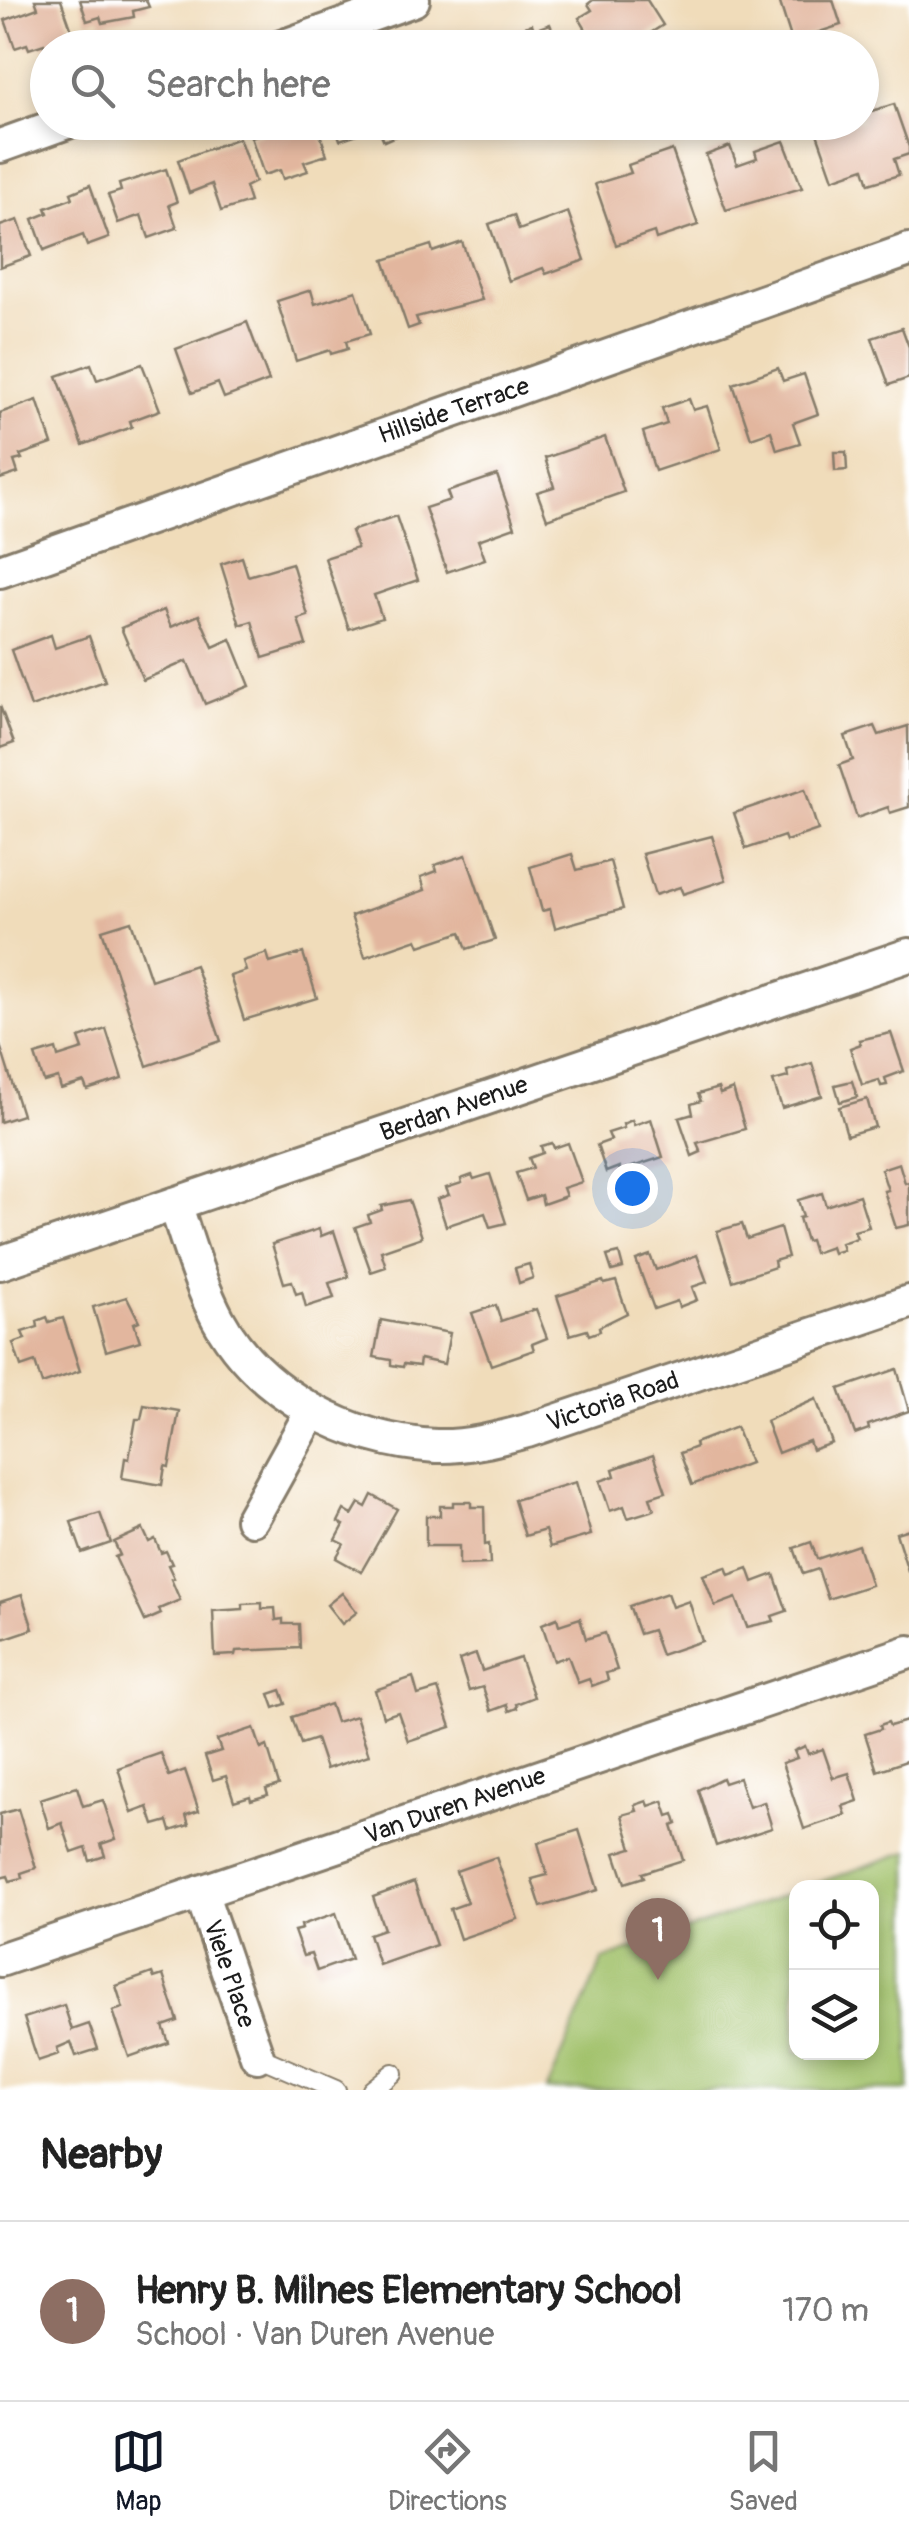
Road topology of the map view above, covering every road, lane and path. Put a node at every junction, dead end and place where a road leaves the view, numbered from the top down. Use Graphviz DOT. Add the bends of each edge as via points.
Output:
graph roads {
  1 [pos="413,0"];
  2 [pos="329,30"];
  3 [pos="30,135"];
  4 [pos="0,146"];
  5 [pos="909,250"];
  6 [pos="0,571"];
  7 [pos="909,954"];
  8 [pos="175,1204"];
  9 [pos="0,1263"];
  10 [pos="909,1302"];
  11 [pos="312,1411"];
  12 [pos="252,1519"];
  13 [pos="909,1652"];
  14 [pos="202,1892"];
  15 [pos="0,1960"];
  16 [pos="257,2056"];
  17 [pos="393,2073"];
  18 [pos="336,2090"];
  19 [pos="372,2090"];
  1 -- 2 [label="street"];
  3 -- 4 [label="street"];
  5 -- 6 [label="street, Hillside Terrace"];
  7 -- 8 [label="street, Berdan Avenue"];
  8 -- 9 [label="street, Berdan Avenue"];
  8 -- 11 [label="street, Victoria Road" via="220,1322 276,1387"];
  10 -- 11 [label="street, Victoria Road" via="483,1443 394,1440"];
  11 -- 12 [label="street"];
  13 -- 14 [label="street, Van Duren Avenue"];
  14 -- 15 [label="street, Van Duren Avenue"];
  14 -- 16 [label="street, Viele Place"];
  16 -- 18 [label="lane"];
  17 -- 19 [label="lane"];
}
